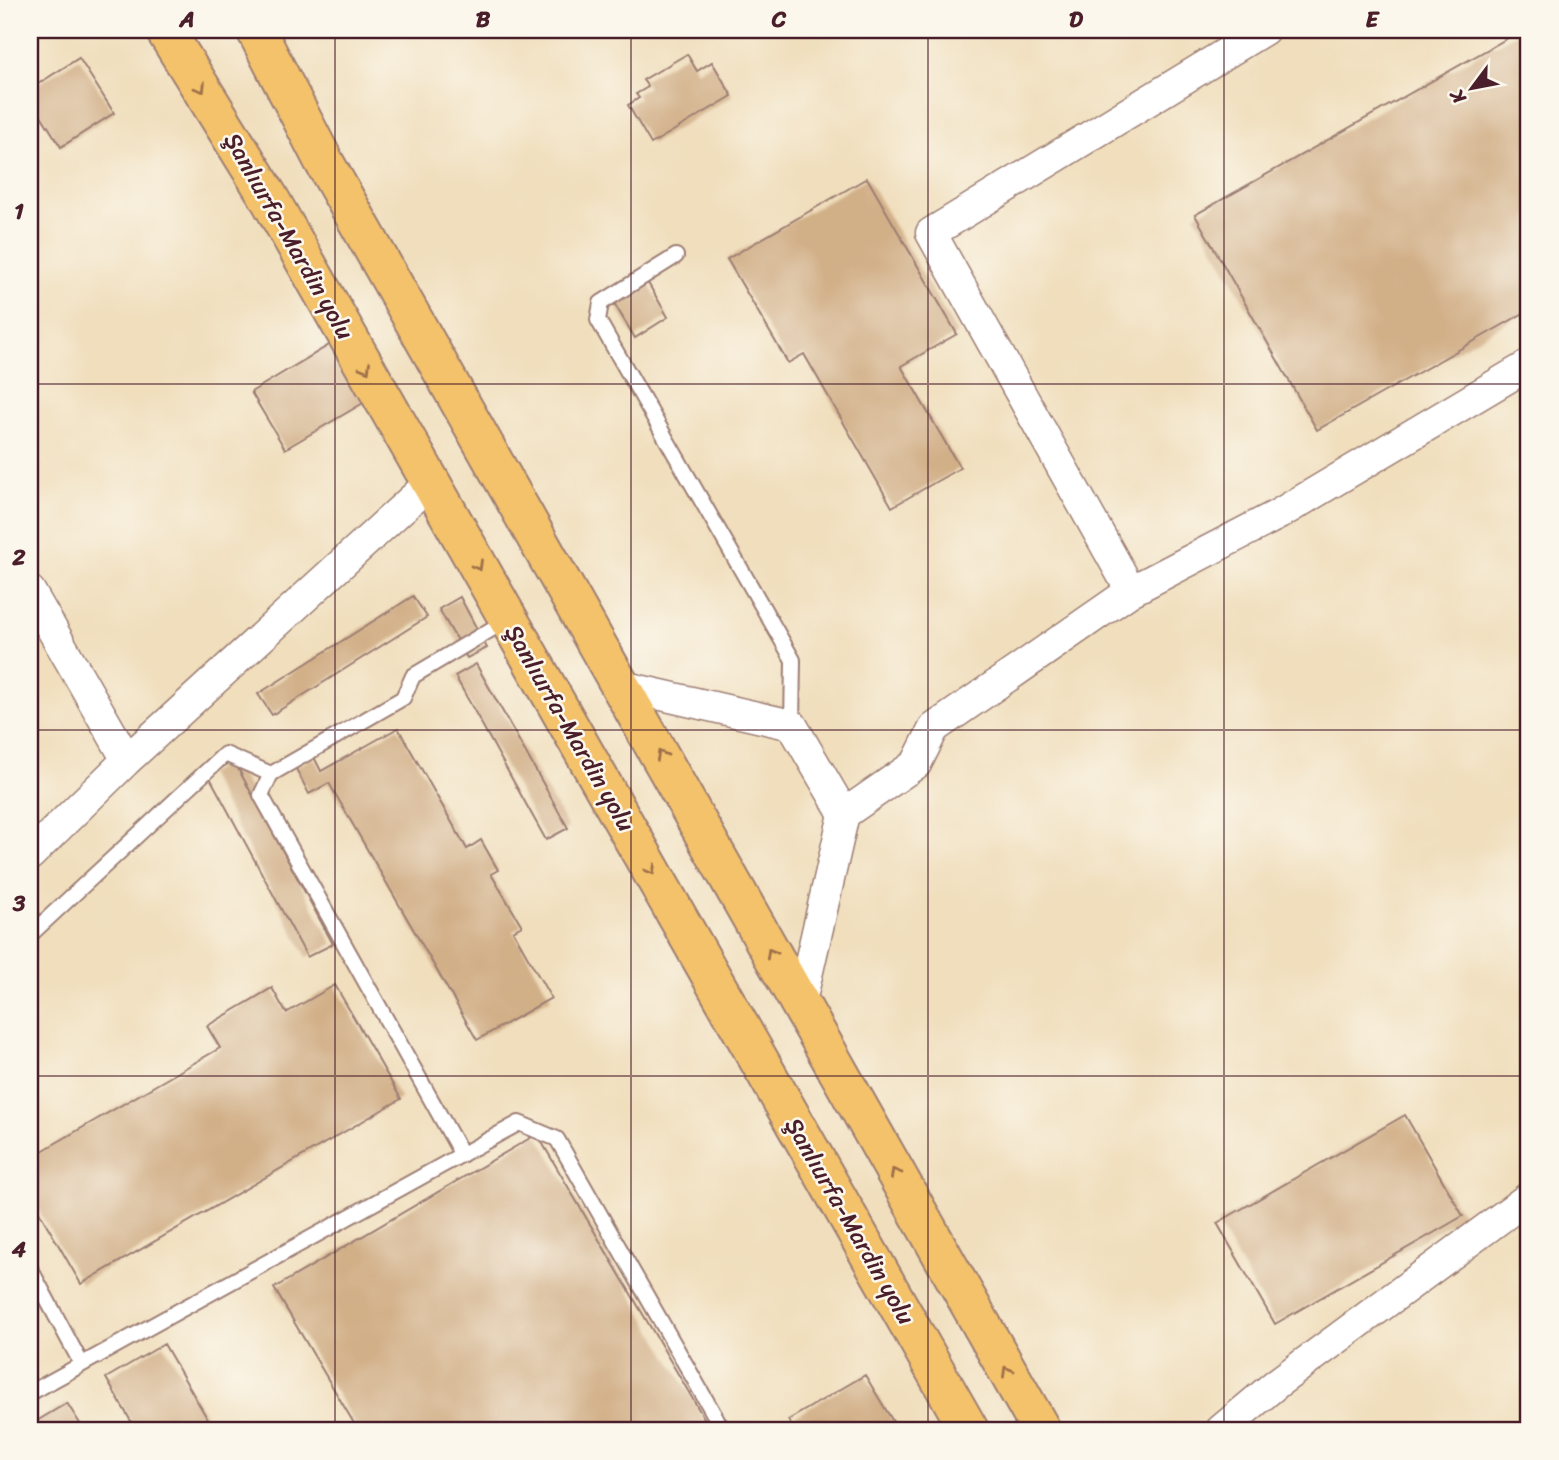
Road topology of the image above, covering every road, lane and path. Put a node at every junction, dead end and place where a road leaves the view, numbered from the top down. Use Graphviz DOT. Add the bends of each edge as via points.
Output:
graph roads {
  1 [pos="165,30"];
  2 [pos="256,30"];
  3 [pos="1264,30"];
  4 [pos="676,256"];
  5 [pos="1529,365"];
  6 [pos="430,482"];
  7 [pos="30,591"];
  8 [pos="1131,591"];
  9 [pos="509,620"];
  10 [pos="622,686"];
  11 [pos="792,725"];
  12 [pos="127,760"];
  13 [pos="271,774"];
  14 [pos="844,814"];
  15 [pos="30,855"];
  16 [pos="30,935"];
  17 [pos="800,1006"];
  18 [pos="462,1155"];
  19 [pos="1529,1197"];
  20 [pos="30,1268"];
  21 [pos="81,1363"];
  22 [pos="30,1393"];
  23 [pos="723,1430"];
  24 [pos="969,1430"];
  25 [pos="1041,1430"];
  26 [pos="1221,1430"];
  1 -- 6 [label="highway, Şanlıurfa-Mardin yolu, one-way" via="268,195"];
  2 -- 10 [label="highway" via="323,160"];
  3 -- 8 [label="street" via="931,233"];
  4 -- 11 [label="lane" via="601,303 598,320 793,660"];
  5 -- 8 [label="street" via="1279,514"];
  6 -- 9 [label="highway, Şanlıurfa-Mardin yolu, one-way"];
  6 -- 12 [label="street"];
  7 -- 12 [label="street"];
  8 -- 14 [label="street" via="934,728 916,764"];
  9 -- 13 [label="lane" via="413,676 403,698"];
  9 -- 24 [label="highway, Şanlıurfa-Mardin yolu, one-way"];
  10 -- 11 [label="street"];
  17 -- 10 [label="highway, one-way"];
  11 -- 14 [label="street"];
  12 -- 15 [label="street"];
  13 -- 16 [label="lane" via="225,754"];
  13 -- 18 [label="lane" via="261,795"];
  14 -- 17 [label="street"];
  25 -- 17 [label="highway, one-way"];
  18 -- 21 [label="lane"];
  18 -- 23 [label="lane" via="519,1123 557,1139"];
  19 -- 26 [label="street" via="1276,1384"];
  20 -- 21 [label="lane"];
  21 -- 22 [label="lane"];
}
